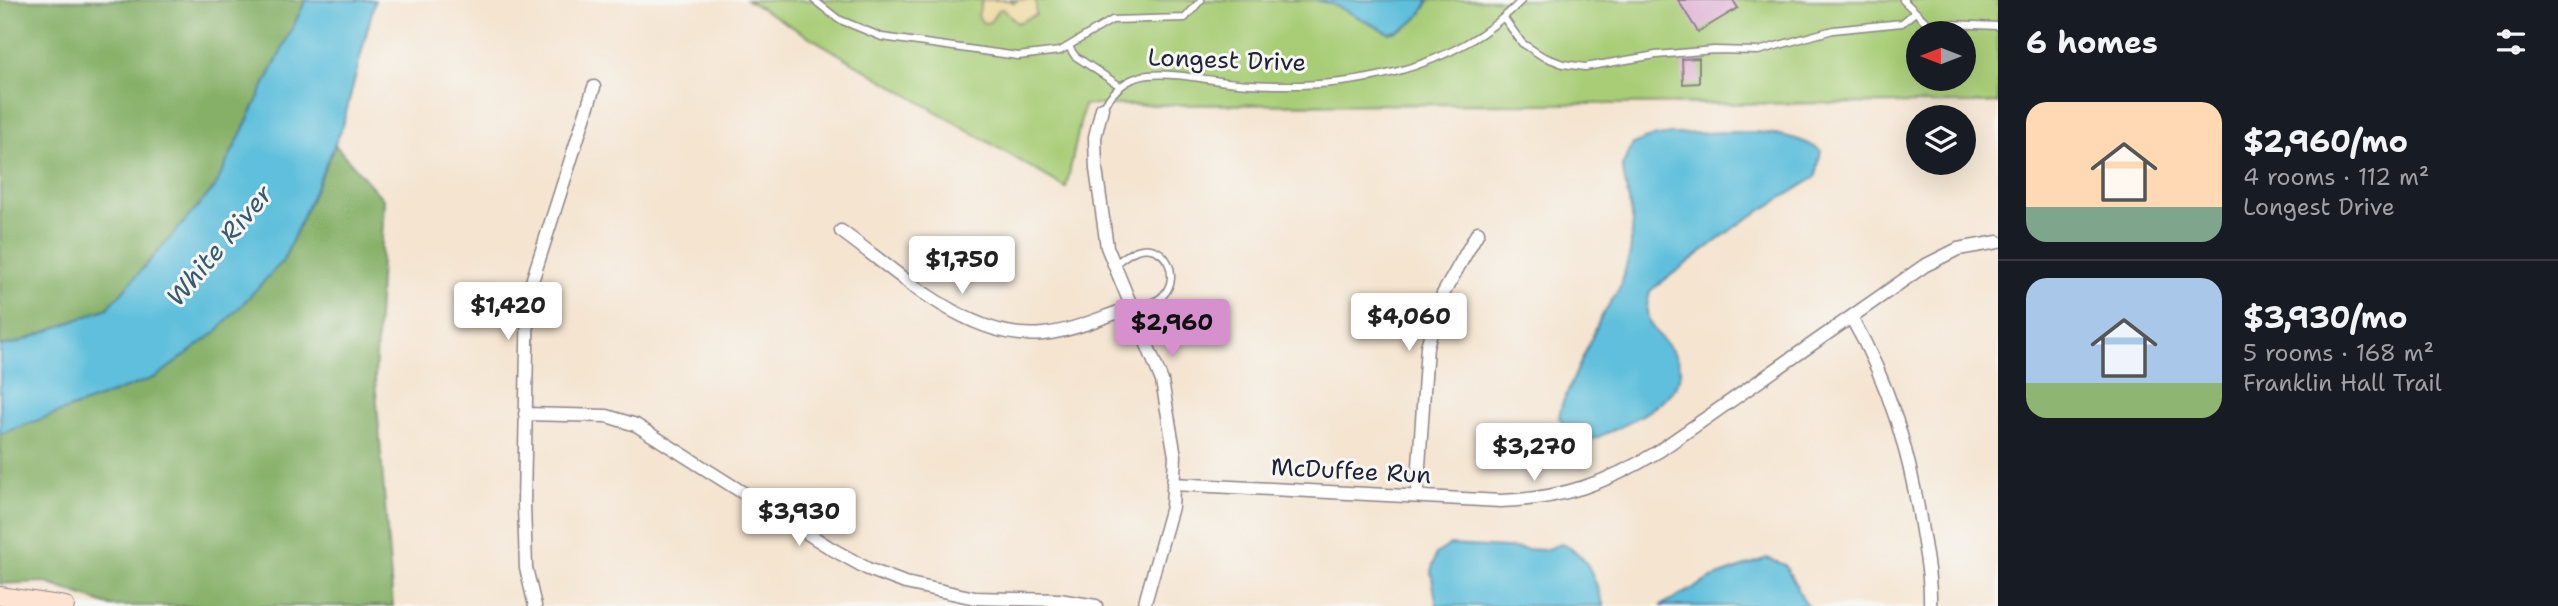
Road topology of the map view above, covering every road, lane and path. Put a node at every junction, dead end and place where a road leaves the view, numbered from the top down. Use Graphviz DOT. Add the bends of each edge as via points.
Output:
graph roads {
  1 [pos="814,0"];
  2 [pos="1201,0"];
  3 [pos="1522,0"];
  4 [pos="1903,0"];
  5 [pos="1914,13"];
  6 [pos="1504,18"];
  7 [pos="1998,26"];
  8 [pos="1069,47"];
  9 [pos="1120,86"];
  10 [pos="593,87"];
  11 [pos="1102,108"];
  12 [pos="841,231"];
  13 [pos="1478,232"];
  14 [pos="1998,242"];
  15 [pos="1113,265"];
  16 [pos="1131,308"];
  17 [pos="1852,317"];
  18 [pos="525,414"];
  19 [pos="1173,484"];
  20 [pos="1417,496"];
  21 [pos="0,596"];
  22 [pos="65,606"];
  23 [pos="535,606"];
  24 [pos="1096,606"];
  25 [pos="1144,606"];
  26 [pos="1930,606"];
  1 -- 8 [label="lane" via="838,19 892,40 1018,55"];
  2 -- 8 [label="lane" via="1185,18 1112,20"];
  3 -- 6 [label="lane, Longest Drive"];
  4 -- 5 [label="lane"];
  5 -- 6 [label="lane" via="1902,23 1833,30 1758,51 1714,50 1585,66 1542,56 1522,43"];
  5 -- 7 [label="lane" via="1927,23"];
  6 -- 9 [label="lane, Longest Drive" via="1454,51 1378,76 1272,85 1149,75"];
  8 -- 9 [label="lane"];
  9 -- 11 [label="lane, Longest Drive"];
  10 -- 18 [label="street" via="528,294"];
  11 -- 15 [label="street, Longest Drive" via="1095,137 1096,169"];
  12 -- 16 [label="street" via="965,318 990,328 1017,335 1044,334"];
  13 -- 20 [label="street" via="1443,294 1427,346"];
  14 -- 17 [label="street, McDuffee Run" via="1941,256"];
  15 -- 16 [label="street, Longest Drive"];
  15 -- 16 [label="lane" via="1149,248 1162,254 1172,270 1167,292 1157,301"];
  16 -- 19 [label="street, Longest Drive" via="1162,381 1171,424"];
  17 -- 20 [label="street, McDuffee Run" via="1658,451 1599,484 1541,500"];
  17 -- 26 [label="street" via="1883,377 1910,463"];
  18 -- 23 [label="street" via="526,568"];
  18 -- 24 [label="street" via="597,415 636,425 832,549 905,583 975,598 1059,600"];
  19 -- 20 [label="street, McDuffee Run"];
  19 -- 25 [label="street, Longest Drive" via="1167,528"];
  21 -- 22 [label="main road"];
}
